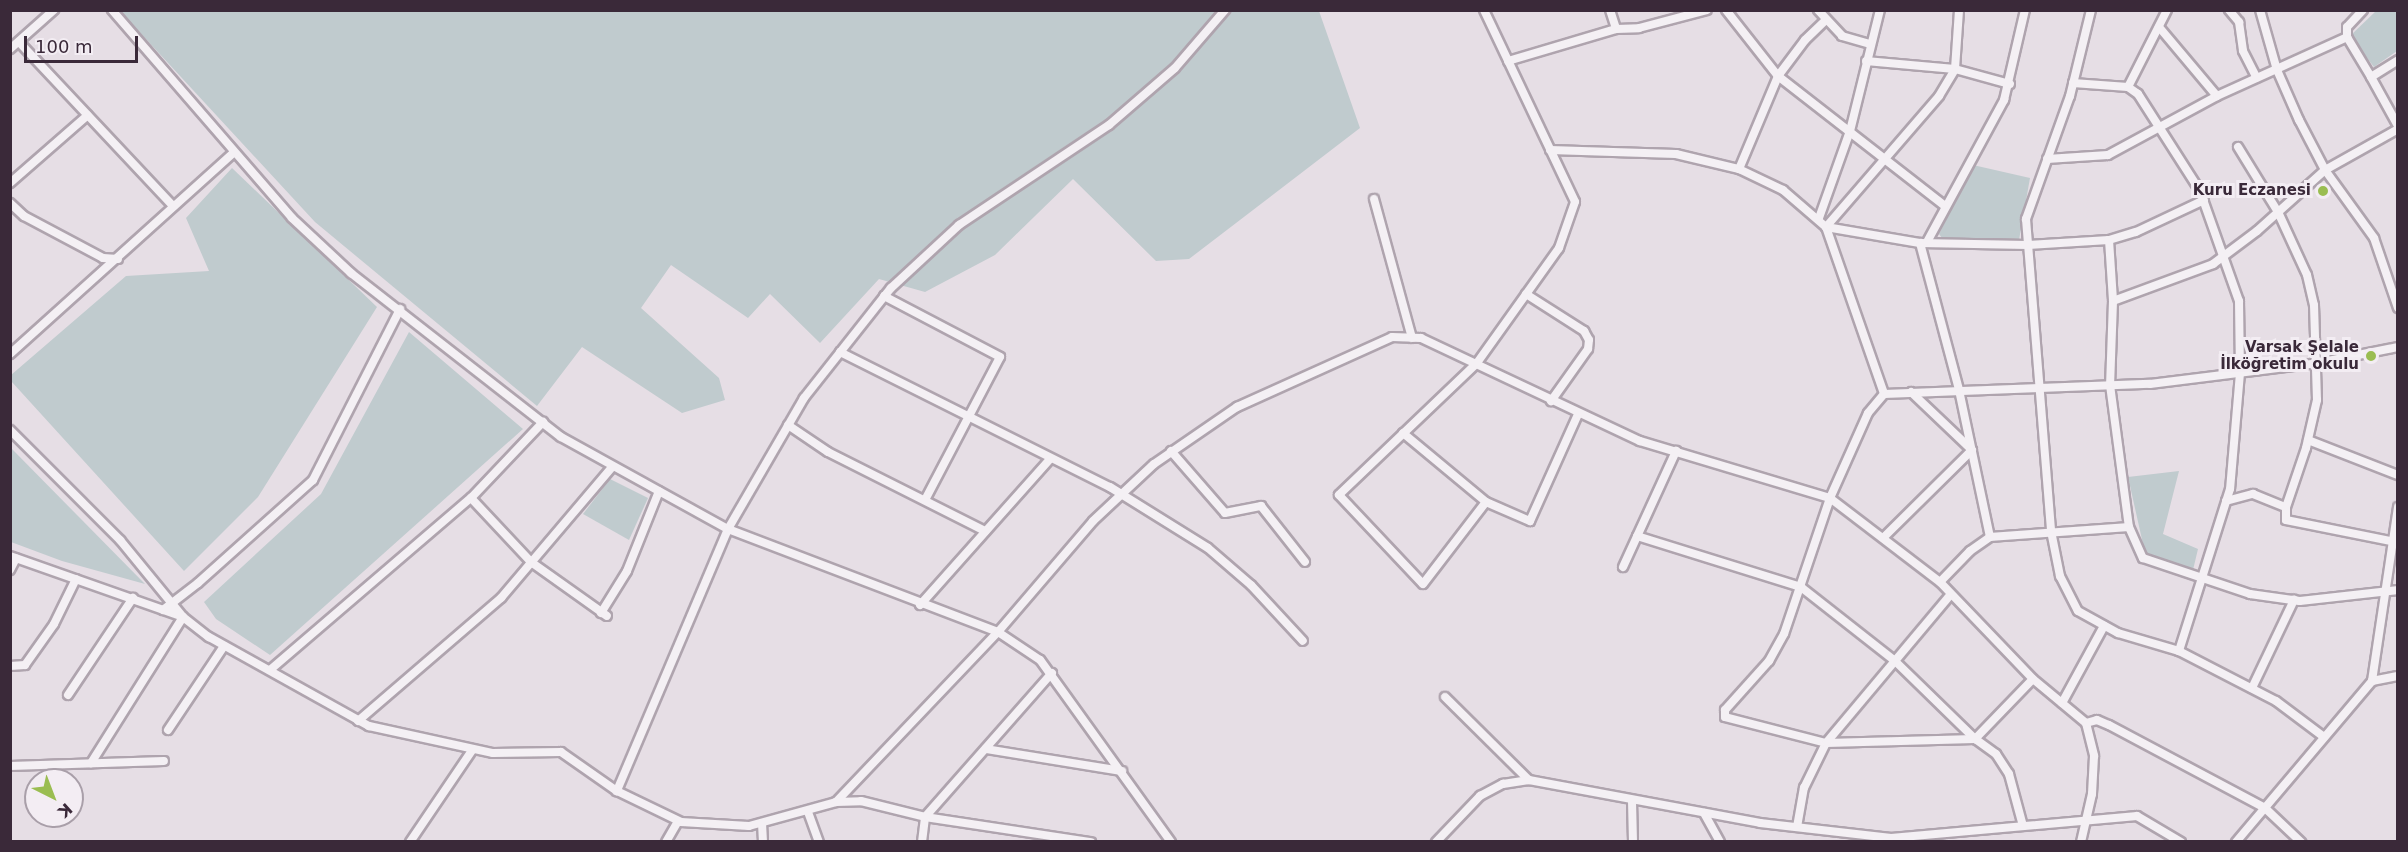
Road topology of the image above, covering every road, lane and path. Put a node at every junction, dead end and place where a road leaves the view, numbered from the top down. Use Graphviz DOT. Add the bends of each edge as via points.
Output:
graph roads {
  1 [pos="54,10"];
  2 [pos="112,10"];
  3 [pos="1225,10"];
  4 [pos="1484,10"];
  5 [pos="1610,10"];
  6 [pos="1707,10"];
  7 [pos="1726,10"];
  8 [pos="1818,10"];
  9 [pos="1880,10"];
  10 [pos="1959,10"];
  11 [pos="2025,10"];
  12 [pos="2091,10"];
  13 [pos="2167,10"];
  14 [pos="2229,10"];
  15 [pos="2260,10"];
  16 [pos="2363,10"];
  17 [pos="1825,21"];
  18 [pos="2159,27"];
  19 [pos="1616,29"];
  20 [pos="2347,37"];
  21 [pos="19,42"];
  22 [pos="1870,44"];
  23 [pos="10,49"];
  24 [pos="2397,60"];
  25 [pos="1508,61"];
  26 [pos="1866,61"];
  27 [pos="1955,69"];
  28 [pos="2277,70"];
  29 [pos="1778,76"];
  30 [pos="2371,77"];
  31 [pos="2257,78"];
  32 [pos="2073,83"];
  33 [pos="2010,84"];
  34 [pos="2128,87"];
  35 [pos="2217,96"];
  36 [pos="88,115"];
  37 [pos="2397,127"];
  38 [pos="2162,128"];
  39 [pos="1850,131"];
  40 [pos="2238,147"];
  41 [pos="1550,150"];
  42 [pos="233,153"];
  43 [pos="2047,159"];
  44 [pos="1885,162"];
  45 [pos="1739,169"];
  46 [pos="2325,170"];
  47 [pos="10,183"];
  48 [pos="1374,199"];
  49 [pos="2204,200"];
  50 [pos="10,203"];
  51 [pos="173,206"];
  52 [pos="1945,207"];
  53 [pos="2278,212"];
  54 [pos="1819,218"];
  55 [pos="1826,227"];
  56 [pos="2109,240"];
  57 [pos="1923,242"];
  58 [pos="2028,245"];
  59 [pos="2226,255"];
  60 [pos="118,259"];
  61 [pos="1526,294"];
  62 [pos="884,296"];
  63 [pos="2113,301"];
  64 [pos="2397,308"];
  65 [pos="400,309"];
  66 [pos="1412,338"];
  67 [pos="2397,347"];
  68 [pos="840,352"];
  69 [pos="10,354"];
  70 [pos="1477,363"];
  71 [pos="2314,364"];
  72 [pos="2240,373"];
  73 [pos="2110,385"];
  74 [pos="2040,387"];
  75 [pos="1959,390"];
  76 [pos="1911,392"];
  77 [pos="1884,394"];
  78 [pos="1551,401"];
  79 [pos="1578,414"];
  80 [pos="970,416"];
  81 [pos="543,422"];
  82 [pos="788,425"];
  83 [pos="10,430"];
  84 [pos="1402,433"];
  85 [pos="2308,440"];
  86 [pos="1972,450"];
  87 [pos="1171,451"];
  88 [pos="1676,451"];
  89 [pos="1050,459"];
  90 [pos="612,467"];
  91 [pos="2397,475"];
  92 [pos="658,491"];
  93 [pos="1120,494"];
  94 [pos="471,498"];
  95 [pos="1830,498"];
  96 [pos="925,500"];
  97 [pos="2226,501"];
  98 [pos="1486,502"];
  99 [pos="2286,507"];
  100 [pos="2397,507"];
  101 [pos="2129,527"];
  102 [pos="728,530"];
  103 [pos="985,531"];
  104 [pos="2051,533"];
  105 [pos="1637,536"];
  106 [pos="1990,537"];
  107 [pos="1883,538"];
  108 [pos="2390,541"];
  109 [pos="13,557"];
  110 [pos="531,562"];
  111 [pos="1305,562"];
  112 [pos="1623,567"];
  113 [pos="10,570"];
  114 [pos="76,579"];
  115 [pos="2202,579"];
  116 [pos="1940,582"];
  117 [pos="1801,587"];
  118 [pos="2397,590"];
  119 [pos="1951,594"];
  120 [pos="2382,594"];
  121 [pos="133,598"];
  122 [pos="2294,600"];
  123 [pos="172,601"];
  124 [pos="920,604"];
  125 [pos="163,610"];
  126 [pos="183,617"];
  127 [pos="2104,626"];
  128 [pos="998,632"];
  129 [pos="1303,641"];
  130 [pos="224,645"];
  131 [pos="2180,651"];
  132 [pos="1895,661"];
  133 [pos="10,666"];
  134 [pos="270,670"];
  135 [pos="1052,673"];
  136 [pos="2397,676"];
  137 [pos="2033,679"];
  138 [pos="2372,681"];
  139 [pos="2252,688"];
  140 [pos="68,695"];
  141 [pos="1445,697"];
  142 [pos="2062,703"];
  143 [pos="358,721"];
  144 [pos="2086,723"];
  145 [pos="168,730"];
  146 [pos="2324,737"];
  147 [pos="1975,739"];
  148 [pos="1826,743"];
  149 [pos="473,749"];
  150 [pos="986,749"];
  151 [pos="164,761"];
  152 [pos="91,763"];
  153 [pos="10,766"];
  154 [pos="1122,771"];
  155 [pos="1529,780"];
  156 [pos="617,791"];
  157 [pos="1632,801"];
  158 [pos="836,802"];
  159 [pos="2265,808"];
  160 [pos="808,812"];
  161 [pos="1704,813"];
  162 [pos="925,817"];
  163 [pos="2087,820"];
  164 [pos="678,821"];
  165 [pos="762,823"];
  166 [pos="2023,825"];
  167 [pos="1797,827"];
  168 [pos="1903,839"];
  169 [pos="1067,840"];
  170 [pos="410,842"];
  171 [pos="666,842"];
  172 [pos="763,842"];
  173 [pos="819,842"];
  174 [pos="922,842"];
  175 [pos="1091,842"];
  176 [pos="1172,842"];
  177 [pos="1436,842"];
  178 [pos="1633,842"];
  179 [pos="1720,842"];
  180 [pos="2081,842"];
  181 [pos="2181,842"];
  182 [pos="2236,842"];
  183 [pos="2301,842"];
  1 -- 21 [label="street"];
  2 -- 42 [label="street"];
  3 -- 62 [label="street" via="1175,68 1109,125 959,225"];
  4 -- 25 [label="street"];
  5 -- 19 [label="street"];
  6 -- 19 [label="street" via="1639,28"];
  7 -- 29 [label="street"];
  8 -- 17 [label="street"];
  9 -- 22 [label="street"];
  10 -- 27 [label="street"];
  11 -- 33 [label="street"];
  12 -- 32 [label="street"];
  13 -- 18 [label="street"];
  14 -- 31 [label="street" via="2239,22 2244,51"];
  15 -- 28 [label="street"];
  16 -- 20 [label="street" via="2347,27"];
  17 -- 22 [label="street" via="1842,36"];
  17 -- 29 [label="street"];
  18 -- 34 [label="street"];
  18 -- 35 [label="street"];
  19 -- 25 [label="street"];
  20 -- 28 [label="street"];
  20 -- 30 [label="street"];
  21 -- 23 [label="street"];
  21 -- 36 [label="street"];
  22 -- 26 [label="street"];
  24 -- 30 [label="street"];
  25 -- 41 [label="street"];
  26 -- 27 [label="street"];
  26 -- 39 [label="street"];
  27 -- 33 [label="street"];
  27 -- 44 [label="street" via="1920,122"];
  28 -- 31 [label="street"];
  28 -- 46 [label="street"];
  29 -- 39 [label="street"];
  29 -- 45 [label="street"];
  30 -- 37 [label="street"];
  31 -- 35 [label="street"];
  32 -- 34 [label="street"];
  32 -- 43 [label="street"];
  33 -- 52 [label="street"];
  34 -- 38 [label="street" via="2138,94"];
  35 -- 38 [label="street"];
  36 -- 47 [label="street"];
  36 -- 51 [label="street"];
  37 -- 46 [label="street"];
  38 -- 43 [label="street" via="2096,158"];
  38 -- 49 [label="street"];
  39 -- 44 [label="street"];
  39 -- 54 [label="street"];
  40 -- 53 [label="street"];
  41 -- 45 [label="street" via="1676,154"];
  41 -- 61 [label="street" via="1575,202 1559,248"];
  42 -- 51 [label="street"];
  42 -- 65 [label="street" via="309,234 351,273"];
  43 -- 58 [label="street" via="2026,219"];
  44 -- 52 [label="street"];
  44 -- 55 [label="street"];
  45 -- 54 [label="street" via="1783,190"];
  46 -- 53 [label="street"];
  46 -- 64 [label="street" via="2374,238"];
  48 -- 66 [label="street"];
  49 -- 56 [label="street" via="2136,232"];
  49 -- 59 [label="street"];
  50 -- 60 [label="street" via="24,216 103,258"];
  51 -- 60 [label="street"];
  52 -- 57 [label="street"];
  53 -- 59 [label="street"];
  53 -- 71 [label="street" via="2307,275 2314,305"];
  54 -- 55 [label="street"];
  55 -- 57 [label="street"];
  55 -- 77 [label="street"];
  56 -- 58 [label="street"];
  56 -- 63 [label="street"];
  57 -- 58 [label="street"];
  57 -- 75 [label="street"];
  58 -- 74 [label="street"];
  59 -- 63 [label="street" via="2213,264"];
  59 -- 72 [label="street" via="2239,301"];
  60 -- 69 [label="street"];
  61 -- 70 [label="street"];
  61 -- 78 [label="street" via="1584,331 1589,340 1588,349"];
  62 -- 68 [label="street"];
  62 -- 80 [label="street" via="1000,357"];
  63 -- 73 [label="street"];
  65 -- 81 [label="street"];
  65 -- 123 [label="street" via="313,480 198,584"];
  66 -- 70 [label="street"];
  66 -- 87 [label="street" via="1392,337 1237,407"];
  67 -- 71 [label="street"];
  68 -- 80 [label="street"];
  68 -- 82 [label="street"];
  70 -- 78 [label="street"];
  70 -- 84 [label="street"];
  71 -- 72 [label="street"];
  71 -- 85 [label="street" via="2317,400"];
  72 -- 73 [label="street"];
  72 -- 97 [label="street"];
  73 -- 74 [label="street"];
  73 -- 101 [label="street"];
  74 -- 75 [label="street"];
  74 -- 104 [label="street"];
  75 -- 76 [label="street"];
  75 -- 86 [label="street"];
  76 -- 77 [label="street"];
  76 -- 86 [label="street"];
  77 -- 95 [label="street" via="1868,413"];
  78 -- 79 [label="street"];
  79 -- 88 [label="street" via="1640,441"];
  79 -- 98 [label="street" via="1530,521"];
  80 -- 89 [label="street"];
  80 -- 96 [label="street"];
  81 -- 90 [label="street"];
  81 -- 94 [label="street"];
  82 -- 96 [label="street" via="828,452"];
  82 -- 102 [label="street"];
  83 -- 123 [label="street" via="120,540"];
  84 -- 98 [label="street"];
  84 -- 98 [label="street" via="1339,495 1423,584"];
  85 -- 91 [label="street"];
  85 -- 99 [label="street"];
  86 -- 106 [label="street"];
  86 -- 107 [label="street"];
  87 -- 93 [label="street"];
  87 -- 111 [label="street" via="1225,513 1261,506"];
  88 -- 95 [label="street"];
  88 -- 105 [label="street"];
  89 -- 93 [label="street"];
  89 -- 103 [label="street"];
  90 -- 92 [label="street"];
  90 -- 110 [label="street"];
  92 -- 102 [label="street"];
  92 -- 110 [label="street" via="627,571 604,615"];
  93 -- 128 [label="street"];
  93 -- 129 [label="street" via="1229,563"];
  94 -- 110 [label="street"];
  94 -- 134 [label="street"];
  95 -- 107 [label="street"];
  95 -- 117 [label="street"];
  96 -- 103 [label="street"];
  97 -- 99 [label="street" via="2253,494"];
  97 -- 115 [label="street"];
  99 -- 108 [label="street" via="2286,520 2296,525"];
  100 -- 108 [label="street"];
  101 -- 104 [label="street"];
  101 -- 115 [label="street" via="2143,558"];
  102 -- 124 [label="street"];
  102 -- 156 [label="street"];
  103 -- 124 [label="street"];
  104 -- 106 [label="street"];
  104 -- 127 [label="street" via="2060,576 2070,597 2078,610"];
  105 -- 112 [label="street"];
  105 -- 117 [label="street"];
  106 -- 116 [label="street"];
  107 -- 116 [label="street"];
  108 -- 120 [label="street"];
  109 -- 113 [label="street"];
  109 -- 114 [label="street"];
  110 -- 143 [label="street" via="501,598"];
  114 -- 121 [label="street"];
  114 -- 133 [label="street" via="54,624 25,665"];
  115 -- 122 [label="street" via="2250,594"];
  115 -- 131 [label="street"];
  116 -- 119 [label="street"];
  117 -- 132 [label="street"];
  117 -- 148 [label="street" via="1784,634 1769,661 1725,710 1725,717"];
  118 -- 120 [label="street"];
  119 -- 132 [label="street"];
  119 -- 137 [label="street"];
  120 -- 122 [label="street"];
  120 -- 138 [label="street"];
  121 -- 125 [label="street"];
  121 -- 140 [label="street"];
  122 -- 139 [label="street"];
  123 -- 125 [label="street"];
  123 -- 126 [label="street"];
  124 -- 128 [label="street"];
  125 -- 126 [label="street"];
  126 -- 130 [label="street"];
  126 -- 152 [label="street"];
  127 -- 131 [label="street"];
  127 -- 142 [label="street"];
  128 -- 135 [label="street"];
  128 -- 158 [label="street"];
  130 -- 134 [label="street"];
  130 -- 145 [label="street"];
  131 -- 139 [label="street"];
  132 -- 147 [label="street"];
  132 -- 148 [label="street"];
  134 -- 143 [label="street"];
  135 -- 150 [label="street"];
  135 -- 154 [label="street"];
  136 -- 138 [label="street"];
  137 -- 142 [label="street"];
  137 -- 147 [label="street"];
  138 -- 146 [label="street"];
  139 -- 146 [label="street"];
  141 -- 155 [label="street"];
  142 -- 144 [label="street"];
  143 -- 149 [label="street"];
  144 -- 159 [label="street" via="2097,720 2109,725"];
  144 -- 163 [label="street" via="2094,756"];
  146 -- 159 [label="street"];
  147 -- 148 [label="street"];
  147 -- 166 [label="street" via="1995,754 2009,774"];
  148 -- 167 [label="street" via="1804,788"];
  149 -- 156 [label="street" via="511,754 561,753"];
  149 -- 170 [label="street"];
  150 -- 154 [label="street"];
  150 -- 162 [label="street"];
  151 -- 152 [label="street"];
  152 -- 153 [label="street"];
  154 -- 176 [label="street"];
  155 -- 157 [label="street"];
  155 -- 177 [label="street" via="1503,784 1480,796"];
  156 -- 164 [label="street"];
  157 -- 161 [label="street"];
  157 -- 178 [label="street"];
  158 -- 160 [label="street"];
  158 -- 162 [label="street" via="861,801"];
  159 -- 182 [label="street"];
  159 -- 183 [label="street"];
  160 -- 165 [label="street"];
  160 -- 173 [label="street"];
  161 -- 167 [label="street"];
  161 -- 179 [label="street"];
  162 -- 169 [label="street"];
  162 -- 174 [label="street"];
  163 -- 166 [label="street"];
  163 -- 180 [label="street"];
  163 -- 181 [label="street" via="2138,816"];
  164 -- 165 [label="street" via="716,826"];
  164 -- 171 [label="street"];
  165 -- 172 [label="street"];
  166 -- 168 [label="street"];
  167 -- 168 [label="street"];
  169 -- 175 [label="street"];
}
